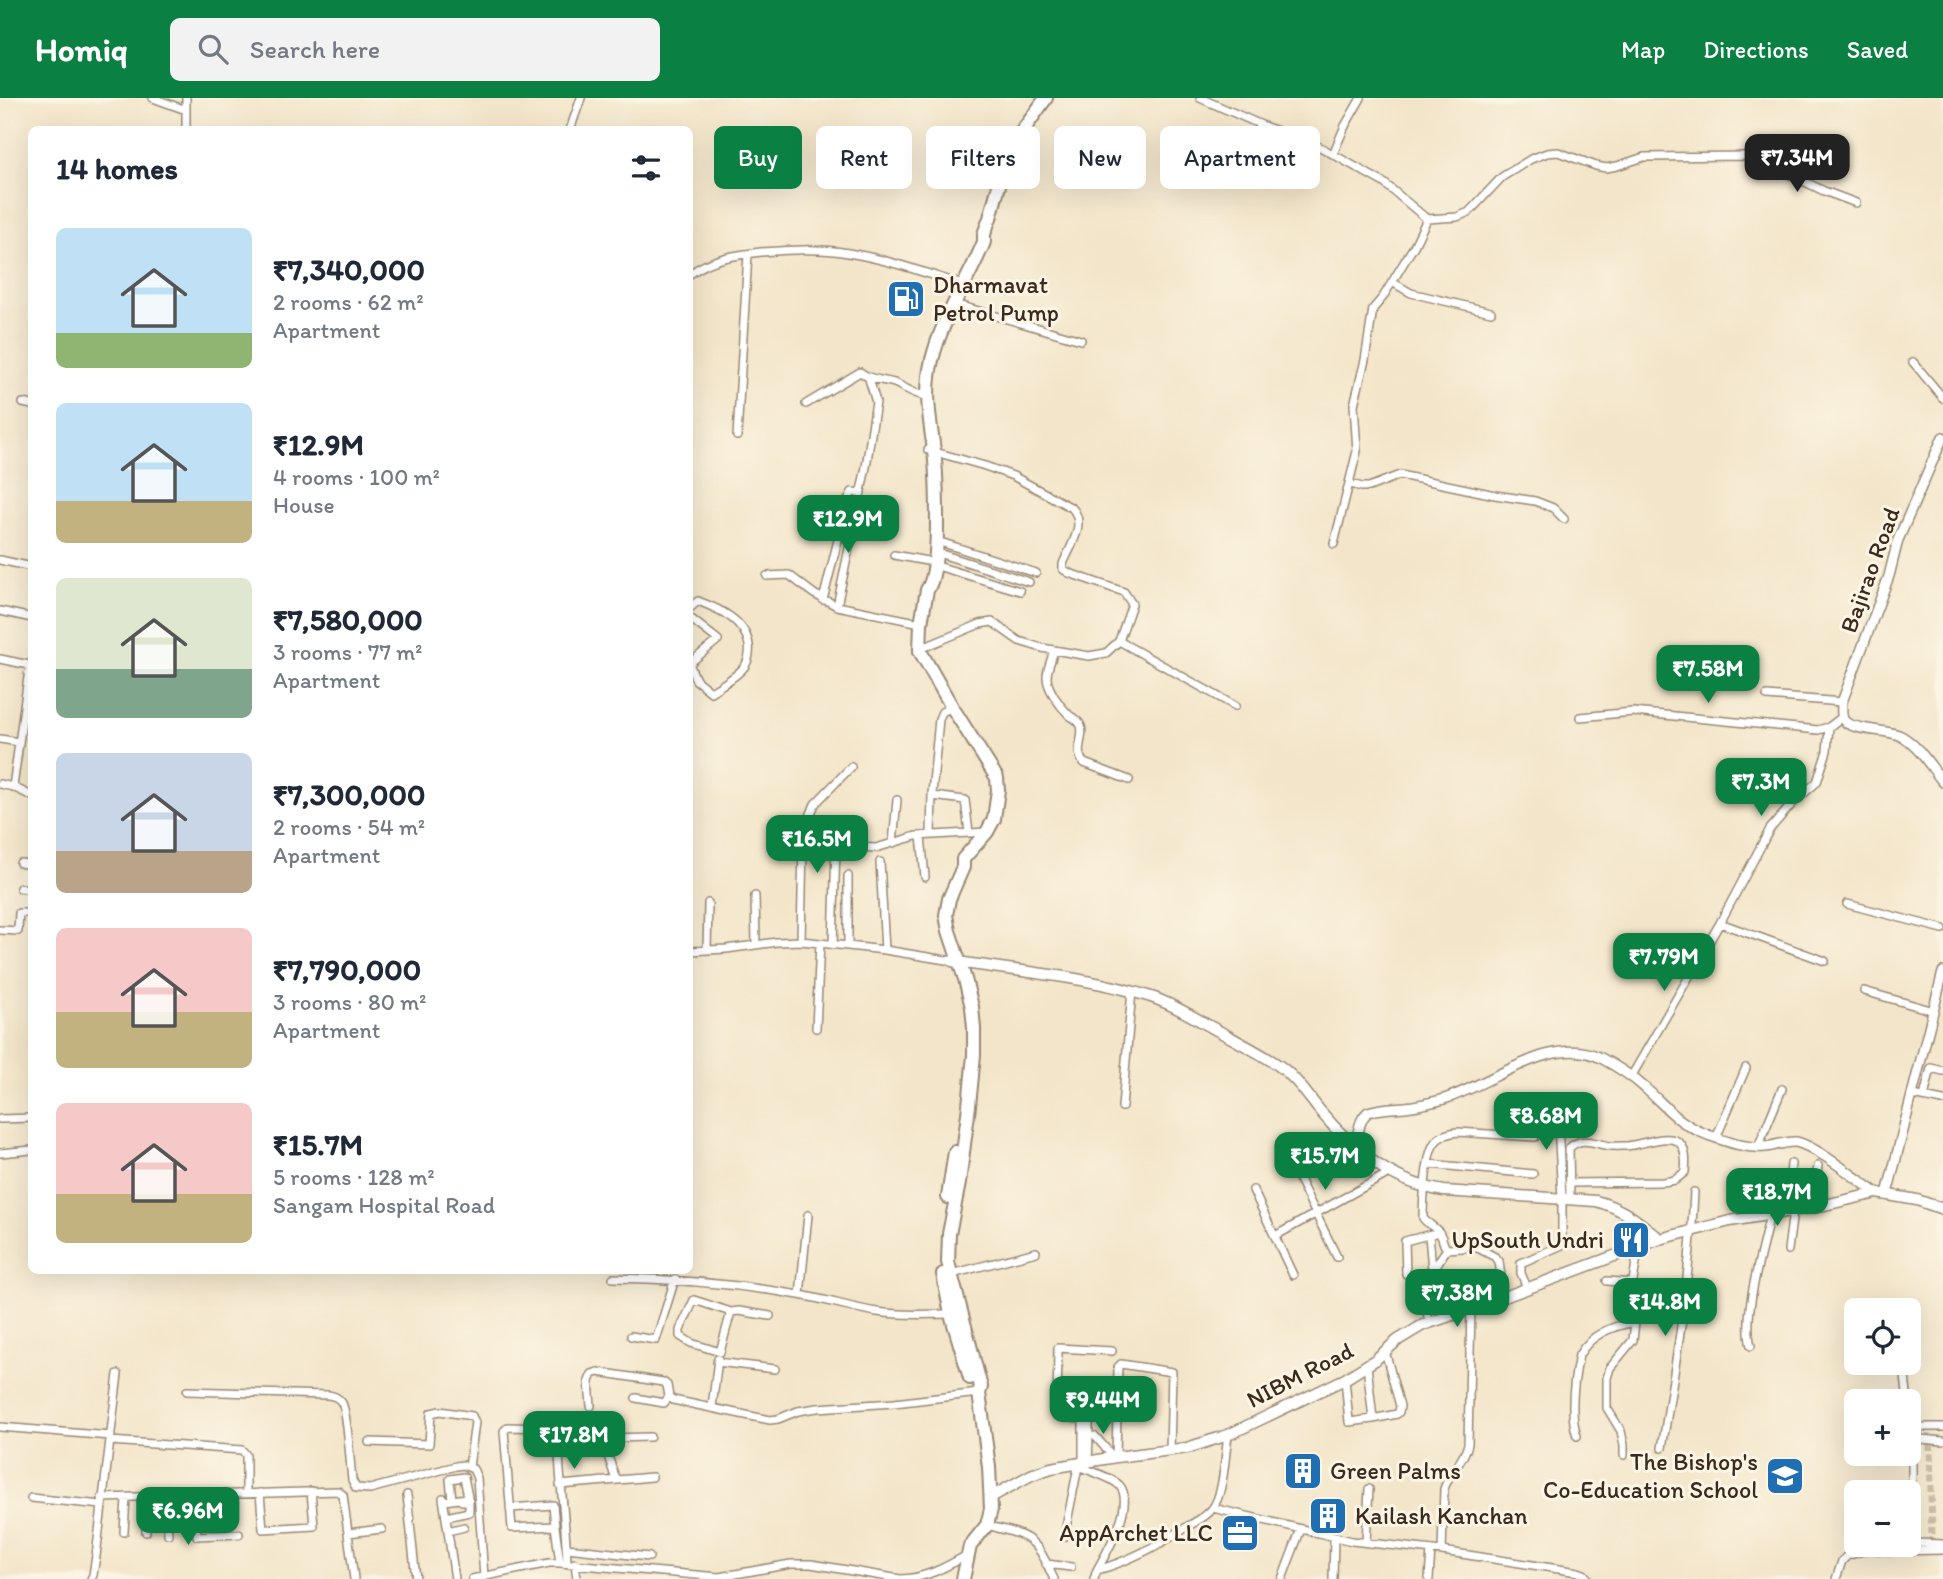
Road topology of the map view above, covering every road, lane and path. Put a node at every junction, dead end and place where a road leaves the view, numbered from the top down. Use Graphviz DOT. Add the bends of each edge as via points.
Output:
graph roads {
  1 [pos="153,98"];
  2 [pos="186,98"];
  3 [pos="581,98"];
  4 [pos="1046,98"];
  5 [pos="1200,98"];
  6 [pos="1361,98"];
  7 [pos="186,110"];
  8 [pos="186,126"];
  9 [pos="571,126"];
  10 [pos="1333,153"];
  11 [pos="1856,204"];
  12 [pos="1427,219"];
  13 [pos="748,254"];
  14 [pos="693,272"];
  15 [pos="1392,282"];
  16 [pos="961,284"];
  17 [pos="954,304"];
  18 [pos="1491,312"];
  19 [pos="1081,340"];
  20 [pos="1913,362"];
  21 [pos="928,364"];
  22 [pos="869,379"];
  23 [pos="923,396"];
  24 [pos="1943,398"];
  25 [pos="806,404"];
  26 [pos="737,436"];
  27 [pos="1943,437"];
  28 [pos="931,451"];
  29 [pos="1350,479"];
  30 [pos="861,493"];
  31 [pos="1564,519"];
  32 [pos="1334,544"];
  33 [pos="932,551"];
  34 [pos="894,555"];
  35 [pos="0,560"];
  36 [pos="28,566"];
  37 [pos="1036,573"];
  38 [pos="767,576"];
  39 [pos="1029,582"];
  40 [pos="1020,591"];
  41 [pos="823,600"];
  42 [pos="693,605"];
  43 [pos="837,606"];
  44 [pos="0,611"];
  45 [pos="28,617"];
  46 [pos="693,620"];
  47 [pos="921,623"];
  48 [pos="1119,641"];
  49 [pos="1054,650"];
  50 [pos="924,657"];
  51 [pos="0,659"];
  52 [pos="693,661"];
  53 [pos="28,666"];
  54 [pos="693,672"];
  55 [pos="28,674"];
  56 [pos="1767,696"];
  57 [pos="1842,702"];
  58 [pos="1235,706"];
  59 [pos="952,707"];
  60 [pos="1580,717"];
  61 [pos="1842,717"];
  62 [pos="1829,727"];
  63 [pos="0,739"];
  64 [pos="19,741"];
  65 [pos="851,767"];
  66 [pos="1129,780"];
  67 [pos="1943,782"];
  68 [pos="0,784"];
  69 [pos="13,787"];
  70 [pos="28,794"];
  71 [pos="932,796"];
  72 [pos="897,800"];
  73 [pos="988,832"];
  74 [pos="969,833"];
  75 [pos="931,835"];
  76 [pos="921,836"];
  77 [pos="894,843"];
  78 [pos="836,846"];
  79 [pos="803,850"];
  80 [pos="880,862"];
  81 [pos="20,863"];
  82 [pos="28,864"];
  83 [pos="848,876"];
  84 [pos="925,877"];
  85 [pos="20,888"];
  86 [pos="28,888"];
  87 [pos="755,896"];
  88 [pos="708,903"];
  89 [pos="1847,904"];
  90 [pos="28,912"];
  91 [pos="1720,923"];
  92 [pos="1943,929"];
  93 [pos="0,930"];
  94 [pos="801,941"];
  95 [pos="820,943"];
  96 [pos="756,944"];
  97 [pos="834,944"];
  98 [pos="848,946"];
  99 [pos="707,950"];
  100 [pos="886,950"];
  101 [pos="693,951"];
  102 [pos="956,961"];
  103 [pos="1825,961"];
  104 [pos="1943,972"];
  105 [pos="1132,991"];
  106 [pos="1864,991"];
  107 [pos="1934,1011"];
  108 [pos="816,1028"];
  109 [pos="1746,1068"];
  110 [pos="1943,1071"];
  111 [pos="1631,1077"];
  112 [pos="1782,1089"];
  113 [pos="1913,1095"];
  114 [pos="1924,1097"];
  115 [pos="1943,1101"];
  116 [pos="1557,1105"];
  117 [pos="1122,1107"];
  118 [pos="28,1118"];
  119 [pos="0,1119"];
  120 [pos="1535,1137"];
  121 [pos="1716,1138"];
  122 [pos="1758,1147"];
  123 [pos="1356,1148"];
  124 [pos="28,1150"];
  125 [pos="0,1153"];
  126 [pos="1429,1164"];
  127 [pos="1791,1164"];
  128 [pos="1818,1166"];
  129 [pos="1293,1167"];
  130 [pos="1389,1173"];
  131 [pos="1534,1174"];
  132 [pos="1804,1181"];
  133 [pos="1569,1183"];
  134 [pos="1425,1188"];
  135 [pos="1762,1189"];
  136 [pos="1254,1191"];
  137 [pos="1694,1192"];
  138 [pos="1882,1193"];
  139 [pos="1566,1198"];
  140 [pos="1943,1209"];
  141 [pos="1798,1210"];
  142 [pos="1315,1214"];
  143 [pos="1770,1214"];
  144 [pos="808,1215"];
  145 [pos="1756,1216"];
  146 [pos="1692,1230"];
  147 [pos="1439,1232"];
  148 [pos="1429,1235"];
  149 [pos="1275,1236"];
  150 [pos="1660,1239"];
  151 [pos="1639,1245"];
  152 [pos="1447,1249"];
  153 [pos="1788,1250"];
  154 [pos="1036,1252"];
  155 [pos="1336,1257"];
  156 [pos="1293,1275"];
  157 [pos="948,1276"];
  158 [pos="613,1278"];
  159 [pos="675,1279"];
  160 [pos="1608,1281"];
  161 [pos="1633,1283"];
  162 [pos="1527,1288"];
  163 [pos="1428,1294"];
  164 [pos="800,1295"];
  165 [pos="1471,1308"];
  166 [pos="731,1312"];
  167 [pos="951,1314"];
  168 [pos="769,1316"];
  169 [pos="1429,1322"];
  170 [pos="1635,1322"];
  171 [pos="631,1336"];
  172 [pos="1751,1346"];
  173 [pos="1112,1351"];
  174 [pos="1385,1351"];
  175 [pos="720,1352"];
  176 [pos="717,1362"];
  177 [pos="1367,1366"];
  178 [pos="775,1369"];
  179 [pos="118,1374"];
  180 [pos="1345,1380"];
  181 [pos="187,1391"];
  182 [pos="979,1393"];
  183 [pos="636,1398"];
  184 [pos="669,1398"];
  185 [pos="1117,1399"];
  186 [pos="1142,1402"];
  187 [pos="591,1406"];
  188 [pos="712,1407"];
  189 [pos="1107,1415"];
  190 [pos="1373,1419"];
  191 [pos="0,1427"];
  192 [pos="1921,1427"];
  193 [pos="1943,1427"];
  194 [pos="545,1429"];
  195 [pos="1228,1435"];
  196 [pos="1089,1436"];
  197 [pos="1577,1436"];
  198 [pos="650,1437"];
  199 [pos="110,1438"];
  200 [pos="1943,1441"];
  201 [pos="369,1442"];
  202 [pos="604,1444"];
  203 [pos="1662,1448"];
  204 [pos="1170,1451"];
  205 [pos="1624,1455"];
  206 [pos="1115,1458"];
  207 [pos="1080,1464"];
  208 [pos="469,1467"];
  209 [pos="652,1477"];
  210 [pos="616,1480"];
  211 [pos="560,1485"];
  212 [pos="1369,1489"];
  213 [pos="311,1491"];
  214 [pos="246,1493"];
  215 [pos="260,1493"];
  216 [pos="407,1495"];
  217 [pos="195,1496"];
  218 [pos="166,1497"];
  219 [pos="990,1497"];
  220 [pos="31,1498"];
  221 [pos="126,1498"];
  222 [pos="146,1498"];
  223 [pos="102,1502"];
  224 [pos="510,1508"];
  225 [pos="1213,1508"];
  226 [pos="446,1517"];
  227 [pos="987,1525"];
  228 [pos="555,1526"];
  229 [pos="464,1527"];
  230 [pos="382,1529"];
  231 [pos="1301,1529"];
  232 [pos="448,1531"];
  233 [pos="124,1532"];
  234 [pos="146,1532"];
  235 [pos="168,1534"];
  236 [pos="239,1534"];
  237 [pos="348,1534"];
  238 [pos="1064,1537"];
  239 [pos="1334,1537"];
  240 [pos="1366,1542"];
  241 [pos="1943,1544"];
  242 [pos="567,1548"];
  243 [pos="1431,1550"];
  244 [pos="1943,1550"];
  245 [pos="1443,1551"];
  246 [pos="967,1555"];
  247 [pos="649,1558"];
  248 [pos="568,1563"];
  249 [pos="1046,1564"];
  250 [pos="1071,1567"];
  251 [pos="522,1569"];
  252 [pos="1097,1570"];
  253 [pos="965,1576"];
  254 [pos="484,1577"];
  255 [pos="523,1578"];
  256 [pos="91,1579"];
  257 [pos="354,1579"];
  258 [pos="416,1579"];
  259 [pos="455,1579"];
  260 [pos="472,1579"];
  261 [pos="577,1579"];
  262 [pos="1054,1579"];
  263 [pos="1094,1579"];
  264 [pos="1282,1579"];
  265 [pos="1333,1579"];
  266 [pos="1429,1579"];
  267 [pos="1588,1579"];
  268 [pos="1836,1579"];
  1 -- 7 [label="street"];
  2 -- 7 [label="street"];
  3 -- 9 [label="street"];
  4 -- 16 [label="highway" via="1006,160 984,242"];
  5 -- 10 [label="street"];
  6 -- 10 [label="street"];
  7 -- 8 [label="street"];
  10 -- 12 [label="street" via="1384,183"];
  11 -- 12 [label="street" via="1751,156 1644,157 1606,167 1558,152 1531,159 1502,177 1469,212"];
  12 -- 15 [label="street"];
  13 -- 14 [label="street" via="716,259"];
  13 -- 16 [label="street" via="795,249 848,253"];
  13 -- 26 [label="street"];
  15 -- 18 [label="street" via="1411,293"];
  15 -- 29 [label="street" via="1373,309 1354,405 1357,451"];
  16 -- 17 [label="highway"];
  16 -- 21 [label="highway" via="936,329"];
  17 -- 19 [label="street"];
  17 -- 21 [label="highway"];
  20 -- 24 [label="street"];
  21 -- 23 [label="highway"];
  22 -- 23 [label="street"];
  22 -- 25 [label="street" via="860,372"];
  22 -- 30 [label="street" via="876,402"];
  23 -- 28 [label="highway"];
  27 -- 57 [label="street, Bajirao Road" via="1898,540"];
  28 -- 33 [label="highway" via="937,503"];
  28 -- 48 [label="street" via="1013,476 1078,514 1077,531 1063,569 1130,599"];
  29 -- 31 [label="street" via="1351,484 1369,487 1400,475 1535,501 1553,508"];
  29 -- 32 [label="street"];
  30 -- 41 [label="street" via="852,492 848,500"];
  30 -- 43 [label="street"];
  33 -- 34 [label="street"];
  33 -- 37 [label="street"];
  33 -- 39 [label="street"];
  33 -- 40 [label="street"];
  33 -- 47 [label="highway"];
  35 -- 36 [label="street"];
  38 -- 41 [label="street" via="789,575"];
  41 -- 43 [label="street"];
  42 -- 54 [label="street" via="698,601 722,610 747,635 750,648 745,666 711,692"];
  43 -- 47 [label="street"];
  44 -- 45 [label="street"];
  46 -- 52 [label="street" via="718,640"];
  47 -- 50 [label="highway"];
  48 -- 49 [label="street" via="1106,653 1089,656"];
  48 -- 58 [label="street"];
  49 -- 50 [label="street" via="1019,641 992,622 980,624"];
  49 -- 66 [label="street" via="1047,679 1062,706 1080,723 1080,759"];
  50 -- 59 [label="highway"];
  51 -- 53 [label="street"];
  55 -- 64 [label="street"];
  56 -- 57 [label="street"];
  57 -- 61 [label="street, Bajirao Road"];
  59 -- 71 [label="street" via="939,719"];
  59 -- 73 [label="highway" via="997,778 997,808"];
  60 -- 62 [label="street" via="1633,712 1818,730"];
  61 -- 62 [label="street"];
  61 -- 67 [label="street" via="1851,725 1900,735"];
  62 -- 91 [label="street" via="1817,782 1770,829"];
  63 -- 64 [label="street"];
  64 -- 69 [label="street"];
  65 -- 79 [label="street" via="815,804"];
  68 -- 69 [label="street"];
  69 -- 70 [label="street"];
  71 -- 74 [label="street" via="965,800"];
  71 -- 75 [label="street"];
  72 -- 77 [label="street"];
  73 -- 74 [label="street"];
  73 -- 102 [label="highway" via="963,859 949,899 946,915"];
  74 -- 75 [label="street"];
  75 -- 76 [label="street"];
  76 -- 77 [label="street"];
  76 -- 84 [label="street"];
  77 -- 78 [label="street" via="876,848"];
  78 -- 79 [label="street"];
  78 -- 97 [label="street"];
  79 -- 94 [label="street"];
  80 -- 100 [label="street"];
  81 -- 82 [label="street"];
  83 -- 98 [label="street"];
  85 -- 86 [label="street"];
  87 -- 96 [label="street"];
  88 -- 99 [label="street"];
  89 -- 92 [label="street"];
  90 -- 93 [label="street" via="19,913 18,931"];
  91 -- 103 [label="street"];
  91 -- 111 [label="street"];
  94 -- 95 [label="street"];
  94 -- 96 [label="street"];
  95 -- 97 [label="street"];
  95 -- 108 [label="street"];
  96 -- 99 [label="street"];
  97 -- 98 [label="street"];
  98 -- 100 [label="street"];
  99 -- 101 [label="street"];
  100 -- 102 [label="street"];
  102 -- 105 [label="main road"];
  102 -- 157 [label="highway" via="972,1007 974,1055 949,1234"];
  104 -- 107 [label="street"];
  105 -- 117 [label="street"];
  105 -- 123 [label="main road" via="1164,1001 1277,1064 1296,1079"];
  106 -- 107 [label="street"];
  107 -- 113 [label="street"];
  109 -- 121 [label="street"];
  110 -- 114 [label="street" via="1931,1068"];
  111 -- 121 [label="street" via="1683,1123"];
  111 -- 123 [label="street" via="1586,1052 1537,1056 1443,1099 1368,1112 1361,1121"];
  112 -- 122 [label="street"];
  113 -- 114 [label="street"];
  113 -- 138 [label="street"];
  114 -- 115 [label="street"];
  116 -- 139 [label="street"];
  118 -- 119 [label="street"];
  120 -- 126 [label="street" via="1449,1133 1435,1142"];
  121 -- 122 [label="street"];
  122 -- 138 [label="street" via="1802,1144"];
  123 -- 130 [label="main road"];
  124 -- 125 [label="street"];
  126 -- 131 [label="street"];
  126 -- 134 [label="street"];
  127 -- 141 [label="street"];
  128 -- 141 [label="street"];
  129 -- 142 [label="street"];
  130 -- 134 [label="main road"];
  130 -- 142 [label="street"];
  132 -- 141 [label="street"];
  133 -- 133 [label="street" via="1569,1148 1580,1141 1630,1146 1670,1139 1684,1150 1685,1172 1675,1180"];
  133 -- 139 [label="street"];
  134 -- 139 [label="main road"];
  134 -- 147 [label="street" via="1423,1218"];
  135 -- 145 [label="street"];
  136 -- 149 [label="street"];
  137 -- 146 [label="street"];
  138 -- 140 [label="main road, NIBM Road"];
  138 -- 141 [label="main road, NIBM Road"];
  139 -- 150 [label="main road" via="1619,1209"];
  139 -- 162 [label="street" via="1562,1245 1521,1263"];
  141 -- 143 [label="main road, NIBM Road"];
  141 -- 153 [label="street"];
  142 -- 149 [label="street"];
  142 -- 155 [label="street"];
  143 -- 145 [label="main road, NIBM Road"];
  143 -- 172 [label="street" via="1750,1309"];
  144 -- 164 [label="street"];
  145 -- 146 [label="main road, NIBM Road"];
  146 -- 150 [label="main road, NIBM Road"];
  146 -- 203 [label="street"];
  147 -- 148 [label="street"];
  147 -- 152 [label="street"];
  148 -- 148 [label="street" via="1405,1241 1406,1274 1426,1275 1432,1269"];
  149 -- 156 [label="street"];
  150 -- 151 [label="main road, NIBM Road"];
  151 -- 161 [label="street"];
  151 -- 162 [label="main road, NIBM Road"];
  152 -- 152 [label="street" via="1476,1247 1495,1256 1502,1285 1435,1305 1430,1279"];
  154 -- 157 [label="street"];
  157 -- 167 [label="highway"];
  157 -- 182 [label="highway"];
  158 -- 159 [label="street"];
  159 -- 164 [label="street"];
  159 -- 171 [label="street" via="656,1340"];
  160 -- 161 [label="street"];
  161 -- 170 [label="street"];
  162 -- 165 [label="main road, NIBM Road"];
  163 -- 169 [label="street"];
  164 -- 167 [label="street" via="878,1312"];
  165 -- 169 [label="main road, NIBM Road"];
  165 -- 245 [label="street" via="1468,1444 1444,1489"];
  166 -- 168 [label="street"];
  166 -- 175 [label="street"];
  166 -- 175 [label="street" via="694,1300 680,1330 686,1341"];
  167 -- 182 [label="highway" via="974,1390"];
  169 -- 174 [label="main road, NIBM Road"];
  170 -- 197 [label="street" via="1603,1331 1581,1350 1573,1411"];
  170 -- 205 [label="street" via="1633,1340 1607,1378 1607,1408 1621,1431"];
  173 -- 196 [label="street" via="1058,1348 1057,1415 1083,1419"];
  174 -- 177 [label="main road, NIBM Road"];
  174 -- 190 [label="street" via="1400,1409 1397,1414"];
  175 -- 176 [label="street"];
  176 -- 178 [label="street"];
  176 -- 188 [label="street"];
  177 -- 180 [label="main road, NIBM Road"];
  177 -- 190 [label="street"];
  179 -- 199 [label="street"];
  180 -- 190 [label="street" via="1349,1422"];
  180 -- 195 [label="main road, NIBM Road"];
  181 -- 208 [label="street" via="335,1396 345,1412 356,1488 370,1489 456,1466"];
  182 -- 188 [label="street" via="817,1408 770,1420"];
  182 -- 219 [label="highway"];
  183 -- 184 [label="street" via="664,1403"];
  184 -- 187 [label="street" via="663,1381 598,1372 590,1377"];
  184 -- 188 [label="street"];
  185 -- 186 [label="street"];
  185 -- 204 [label="street" via="1119,1364 1172,1372"];
  185 -- 206 [label="street"];
  189 -- 196 [label="street" via="1089,1418"];
  191 -- 199 [label="street"];
  192 -- 193 [label="street"];
  194 -- 224 [label="street" via="504,1430"];
  195 -- 204 [label="main road, NIBM Road"];
  195 -- 225 [label="street"];
  196 -- 206 [label="street"];
  196 -- 207 [label="street"];
  198 -- 211 [label="street" via="563,1445 559,1450"];
  199 -- 214 [label="street" via="242,1450 246,1455"];
  199 -- 223 [label="street"];
  200 -- 241 [label="street" via="1918,1439 1912,1446 1912,1539"];
  201 -- 208 [label="street" via="429,1444 431,1413 472,1416"];
  202 -- 210 [label="street"];
  204 -- 206 [label="main road, NIBM Road"];
  206 -- 207 [label="main road, NIBM Road"];
  207 -- 219 [label="main road, NIBM Road" via="1039,1472"];
  207 -- 238 [label="street"];
  207 -- 252 [label="street" via="1116,1483 1123,1493 1116,1535"];
  208 -- 254 [label="street" via="477,1478"];
  209 -- 210 [label="street"];
  210 -- 211 [label="street"];
  211 -- 242 [label="street"];
  212 -- 240 [label="street"];
  213 -- 215 [label="street"];
  213 -- 215 [label="street" via="314,1526 263,1529"];
  213 -- 237 [label="street" via="341,1492"];
  214 -- 215 [label="street"];
  214 -- 217 [label="street"];
  216 -- 258 [label="street"];
  217 -- 218 [label="street"];
  217 -- 236 [label="street" via="197,1536"];
  218 -- 222 [label="street"];
  218 -- 235 [label="street"];
  219 -- 227 [label="highway"];
  220 -- 223 [label="street"];
  221 -- 222 [label="street"];
  221 -- 223 [label="street"];
  221 -- 233 [label="street"];
  222 -- 234 [label="street"];
  223 -- 256 [label="street"];
  224 -- 228 [label="street" via="512,1528"];
  224 -- 228 [label="street" via="553,1505"];
  225 -- 231 [label="street"];
  225 -- 252 [label="street" via="1151,1549"];
  226 -- 226 [label="street" via="446,1501 469,1502 469,1511"];
  226 -- 232 [label="street"];
  227 -- 246 [label="highway"];
  227 -- 249 [label="street" via="1027,1539"];
  228 -- 248 [label="street"];
  229 -- 232 [label="street"];
  230 -- 237 [label="street"];
  231 -- 239 [label="street"];
  231 -- 264 [label="street"];
  232 -- 259 [label="street"];
  237 -- 257 [label="street"];
  239 -- 240 [label="street"];
  239 -- 265 [label="street"];
  240 -- 243 [label="street"];
  242 -- 247 [label="street"];
  242 -- 248 [label="street"];
  243 -- 245 [label="street"];
  243 -- 266 [label="street"];
  244 -- 268 [label="street" via="1867,1549 1847,1556"];
  245 -- 267 [label="street" via="1578,1572"];
  246 -- 248 [label="street" via="913,1579 811,1563 719,1577"];
  246 -- 253 [label="highway"];
  248 -- 251 [label="street"];
  248 -- 261 [label="street"];
  249 -- 250 [label="street"];
  249 -- 262 [label="street"];
  251 -- 254 [label="street"];
  251 -- 255 [label="street"];
  252 -- 263 [label="street"];
  254 -- 260 [label="street"];
}
